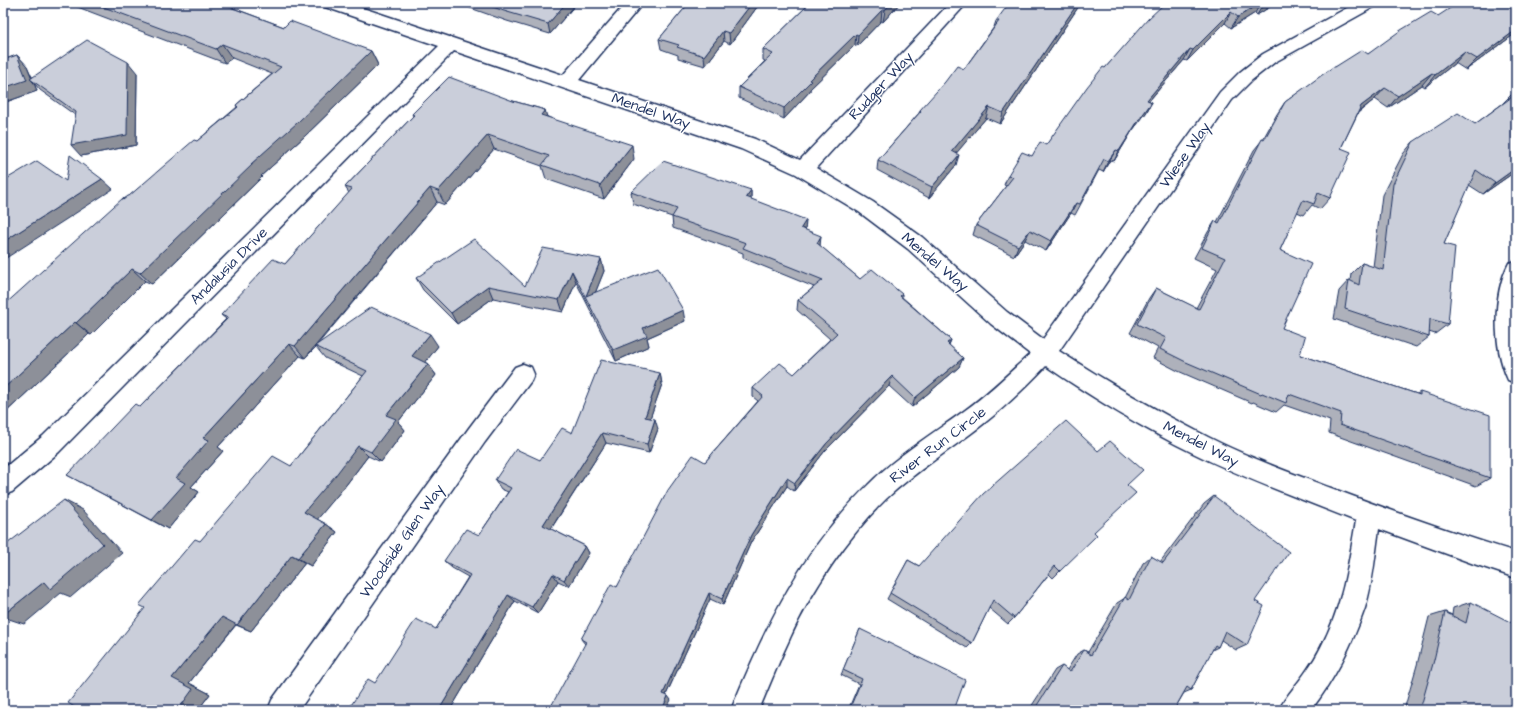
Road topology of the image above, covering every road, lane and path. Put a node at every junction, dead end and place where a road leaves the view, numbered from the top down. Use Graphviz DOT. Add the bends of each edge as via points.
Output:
graph roads {
  1 [pos="331,3"];
  2 [pos="636,3"];
  3 [pos="959,3"];
  4 [pos="1368,3"];
  5 [pos="452,43"];
  6 [pos="567,82"];
  7 [pos="803,169"];
  8 [pos="1516,269"];
  9 [pos="1045,353"];
  10 [pos="1516,373"];
  11 [pos="523,374"];
  12 [pos="3,484"];
  13 [pos="1369,514"];
  14 [pos="1516,565"];
  15 [pos="282,710"];
  16 [pos="745,710"];
  17 [pos="1293,710"];
  1 -- 5 [label="street, Mendel Way"];
  2 -- 6 [label="street"];
  3 -- 7 [label="street, Rudger Way"];
  4 -- 9 [label="street, Wiese Way" via="1269,58 1226,96"];
  5 -- 6 [label="street, Mendel Way"];
  5 -- 12 [label="street, Andalusia Drive" via="51,444"];
  6 -- 7 [label="street, Mendel Way" via="748,144"];
  7 -- 9 [label="street, Mendel Way" via="866,207 915,243 999,318"];
  8 -- 10 [label="street" via="1510,284 1506,316 1510,352"];
  9 -- 13 [label="street, Mendel Way" via="1097,388 1200,445 1257,471"];
  9 -- 16 [label="street, River Run Circle" via="1005,392 910,463 877,492 842,530 810,576 781,628"];
  11 -- 15 [label="street, Woodside Glen Way"];
  13 -- 14 [label="street, Mendel Way"];
  13 -- 17 [label="street" via="1352,607 1331,656 1317,680"];
}
